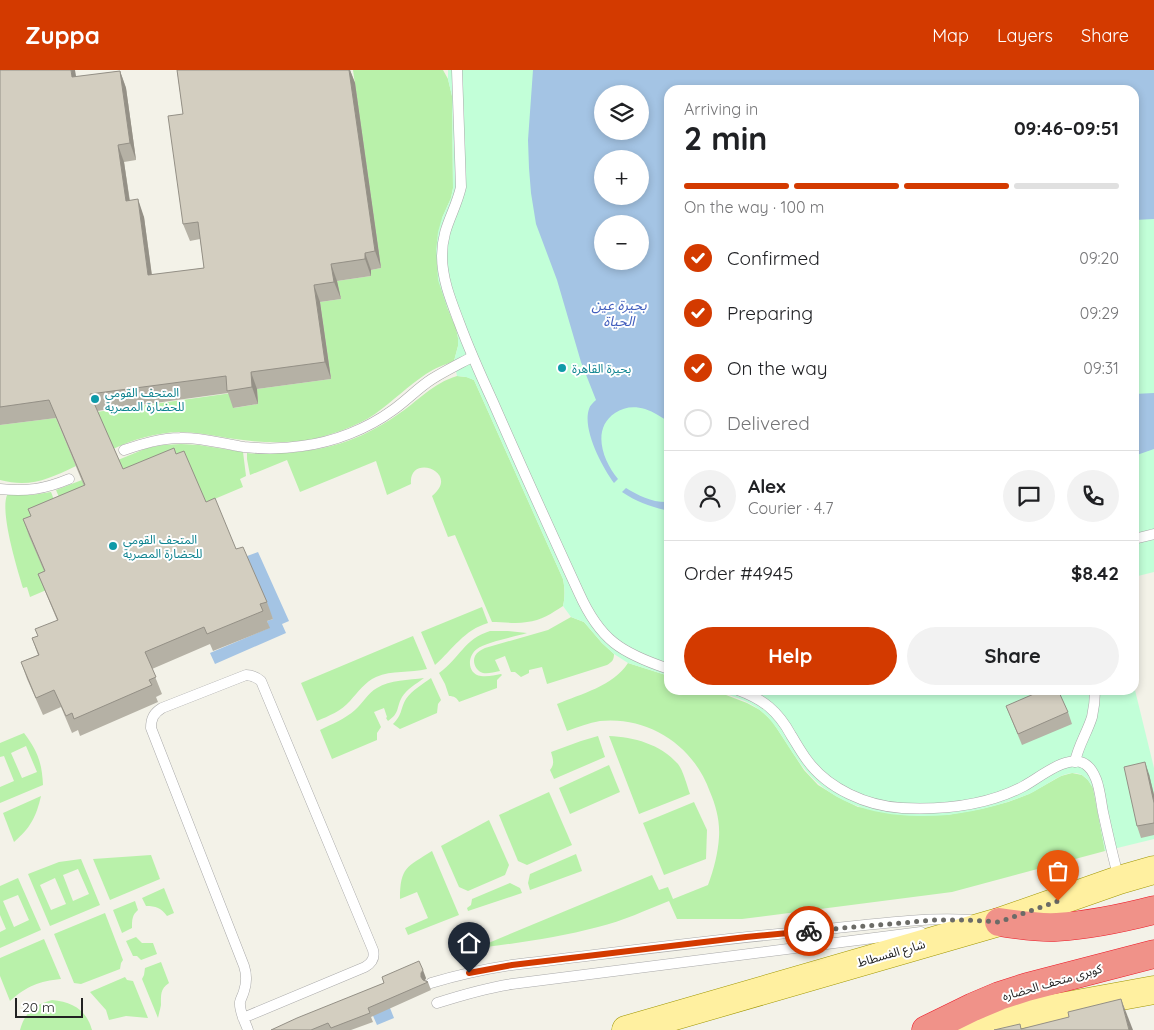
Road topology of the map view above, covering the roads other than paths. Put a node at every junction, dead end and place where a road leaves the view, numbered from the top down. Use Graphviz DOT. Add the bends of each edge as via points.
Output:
graph roads {
  1 [pos="457,70"];
  2 [pos="472,357"];
  3 [pos="124,450"];
  4 [pos="69,479"];
  5 [pos="0,488"];
  6 [pos="1154,534"];
  7 [pos="1139,538"];
  8 [pos="664,667"];
  9 [pos="750,695"];
  10 [pos="1095,695"];
  11 [pos="1075,762"];
  12 [pos="1154,870"];
  13 [pos="1119,880"];
  14 [pos="1154,910"];
  15 [pos="999,922"];
  16 [pos="1154,954"];
  17 [pos="432,983"];
  18 [pos="1154,990"];
  19 [pos="437,1003"];
  20 [pos="243,1018"];
  21 [pos="248,1030"];
  22 [pos="626,1030"];
  23 [pos="926,1030"];
  24 [pos="935,1030"];
  1 -- 2 [label="lane" via="461,187 444,232 442,258 445,281"];
  2 -- 3 [label="lane" via="432,379 377,420 324,442 261,448 181,438 140,444"];
  2 -- 8 [label="lane" via="590,615 603,633 626,652"];
  4 -- 5 [label="lane" via="27,490"];
  6 -- 7 [label="lane"];
  9 -- 11 [label="lane" via="777,714 808,763 832,785 882,805 940,808 978,802 1018,790 1059,765"];
  10 -- 11 [label="lane" via="1091,718"];
  11 -- 13 [label="lane" via="1086,764 1096,778"];
  12 -- 13 [label="main road, شارع الفسطاط"];
  13 -- 15 [label="main road, شارع الفسطاط"];
  14 -- 15 [label="highway" via="1056,927"];
  15 -- 17 [label="lane" via="900,922 746,937 484,969"];
  15 -- 19 [label="lane" via="512,984 486,988"];
  15 -- 22 [label="main road, شارع الفسطاط"];
  16 -- 23 [label="highway, كوبرى متحف الحضاره" via="999,996"];
  18 -- 24 [label="main road"];
  20 -- 20 [label="lane" via="365,967 374,955 261,681 252,675 162,708 151,722 244,966 247,980 240,1004"];
  20 -- 21 [label="lane"];
}
